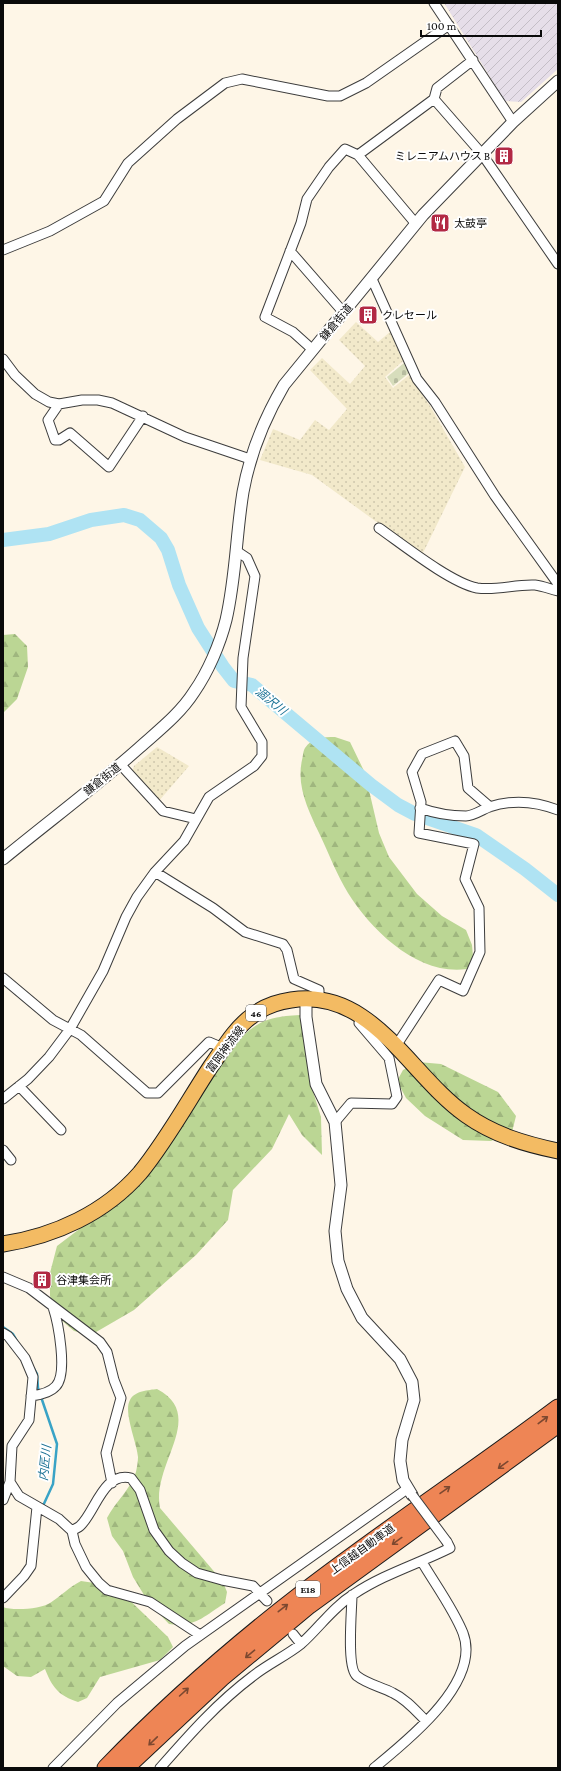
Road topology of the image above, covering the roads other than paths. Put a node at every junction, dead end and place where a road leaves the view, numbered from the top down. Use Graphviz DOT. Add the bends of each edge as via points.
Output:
graph roads {
  1 [pos="434,3"];
  2 [pos="449,25"];
  3 [pos="473,60"];
  4 [pos="558,81"];
  5 [pos="434,99"];
  6 [pos="513,122"];
  7 [pos="482,154"];
  8 [pos="358,155"];
  9 [pos="416,224"];
  10 [pos="3,250"];
  11 [pos="290,251"];
  12 [pos="558,264"];
  13 [pos="372,279"];
  14 [pos="344,313"];
  15 [pos="313,350"];
  16 [pos="3,359"];
  17 [pos="59,404"];
  18 [pos="143,416"];
  19 [pos="250,459"];
  20 [pos="379,528"];
  21 [pos="238,552"];
  22 [pos="558,584"];
  23 [pos="558,592"];
  24 [pos="120,764"];
  25 [pos="490,807"];
  26 [pos="420,808"];
  27 [pos="558,810"];
  28 [pos="196,819"];
  29 [pos="3,859"];
  30 [pos="155,872"];
  31 [pos="3,978"];
  32 [pos="313,1000"];
  33 [pos="362,1016"];
  34 [pos="70,1029"];
  35 [pos="396,1046"];
  36 [pos="223,1048"];
  37 [pos="19,1086"];
  38 [pos="3,1099"];
  39 [pos="335,1122"];
  40 [pos="61,1130"];
  41 [pos="3,1150"];
  42 [pos="558,1151"];
  43 [pos="11,1160"];
  44 [pos="3,1244"];
  45 [pos="3,1277"];
  46 [pos="53,1307"];
  47 [pos="3,1333"];
  48 [pos="31,1396"];
  49 [pos="558,1408"];
  50 [pos="558,1424"];
  51 [pos="531,1437"];
  52 [pos="10,1482"];
  53 [pos="112,1483"];
  54 [pos="409,1492"];
  55 [pos="3,1500"];
  56 [pos="37,1506"];
  57 [pos="72,1531"];
  58 [pos="422,1562"];
  59 [pos="260,1592"];
  60 [pos="352,1595"];
  61 [pos="3,1598"];
  62 [pos="267,1601"];
  63 [pos="293,1634"];
  64 [pos="200,1635"];
  65 [pos="301,1644"];
  66 [pos="170,1705"];
  67 [pos="426,1721"];
  68 [pos="53,1768"];
  69 [pos="101,1768"];
  70 [pos="106,1768"];
  71 [pos="125,1768"];
  72 [pos="160,1768"];
  73 [pos="374,1768"];
  1 -- 2 [label="street"];
  2 -- 3 [label="street"];
  2 -- 10 [label="street" via="382,73 340,96 328,96 242,79 225,84 177,119 128,163 104,201 50,231"];
  3 -- 5 [label="street" via="437,88"];
  3 -- 6 [label="street"];
  4 -- 6 [label="street, 鎌倉街道"];
  5 -- 7 [label="street"];
  5 -- 8 [label="street"];
  6 -- 7 [label="street, 鎌倉街道"];
  7 -- 9 [label="street, 鎌倉街道"];
  7 -- 12 [label="street"];
  8 -- 9 [label="street"];
  8 -- 11 [label="street" via="345,149 329,167 307,199"];
  9 -- 13 [label="street, 鎌倉街道"];
  11 -- 14 [label="street"];
  11 -- 15 [label="street" via="265,316 293,332"];
  13 -- 14 [label="street, 鎌倉街道"];
  13 -- 22 [label="street" via="418,379 495,496"];
  14 -- 15 [label="street, 鎌倉街道"];
  15 -- 19 [label="street, 鎌倉街道" via="284,385 268,412"];
  16 -- 17 [label="street" via="35,394"];
  17 -- 18 [label="street" via="98,400 112,402"];
  17 -- 18 [label="street" via="48,420 55,440 70,433 109,467"];
  18 -- 19 [label="street" via="185,437"];
  19 -- 21 [label="street, 鎌倉街道" via="243,492"];
  20 -- 23 [label="street" via="461,583 477,588 500,589 535,585"];
  21 -- 24 [label="street, 鎌倉街道" via="225,622 214,653 194,692 174,717"];
  21 -- 28 [label="street" via="247,558 255,576 242,658 241,707 262,742 262,756 254,766 209,797"];
  24 -- 28 [label="street" via="162,811"];
  24 -- 29 [label="street, 鎌倉街道"];
  25 -- 26 [label="street" via="467,816 435,813"];
  25 -- 26 [label="street" via="468,788 464,756 455,741 422,754 412,772"];
  25 -- 27 [label="street" via="512,802 539,802"];
  26 -- 35 [label="street" via="419,833 474,844 465,879 479,908 480,952 463,991 439,980"];
  28 -- 30 [label="street" via="184,841"];
  30 -- 32 [label="street" via="213,908 245,932 283,944 287,950 294,979 319,990"];
  30 -- 34 [label="street" via="126,917 103,971"];
  31 -- 34 [label="street" via="53,1020"];
  32 -- 33 [label="main road, 富岡神流線 / 46" via="346,1007"];
  32 -- 36 [label="main road, 富岡神流線 / 46" via="288,1000 263,1008 250,1017"];
  32 -- 39 [label="street" via="306,1016 316,1084"];
  33 -- 35 [label="main road, 富岡神流線 / 46" via="381,1030"];
  33 -- 39 [label="street" via="359,1023 389,1058 397,1097 392,1104 351,1103"];
  34 -- 36 [label="street" via="147,1093 158,1093 209,1042"];
  34 -- 37 [label="street" via="49,1056"];
  35 -- 42 [label="main road, 富岡神流線 / 46" via="464,1115 502,1137"];
  36 -- 44 [label="main road, 富岡神流線 / 46" via="167,1136 140,1173 125,1187 92,1213 68,1225 42,1236"];
  37 -- 38 [label="street"];
  37 -- 40 [label="street"];
  39 -- 54 [label="street" via="341,1185 335,1230 338,1261 347,1289 362,1318 400,1359 412,1382 414,1392 402,1440 400,1461 403,1480"];
  41 -- 43 [label="street"];
  45 -- 46 [label="street" via="29,1288"];
  46 -- 48 [label="street" via="62,1360 60,1376 56,1386 50,1391"];
  46 -- 53 [label="street" via="100,1342 108,1352 120,1398 106,1453"];
  47 -- 48 [label="street" via="25,1358 33,1377"];
  48 -- 52 [label="street" via="29,1420 12,1446"];
  51 -- 49 [label="highway, 上信越自動車道 / E18, one-way"];
  50 -- 51 [label="highway, 上信越自動車道 / E18"];
  66 -- 51 [label="highway, 上信越自動車道 / E18, one-way" via="304,1592"];
  51 -- 71 [label="highway, 上信越自動車道 / E18, one-way" via="304,1610 221,1678"];
  52 -- 55 [label="street"];
  52 -- 56 [label="street" via="19,1496"];
  53 -- 57 [label="street" via="102,1491 81,1526"];
  53 -- 59 [label="street" via="119,1478 128,1477 137,1483 154,1530 169,1551 182,1563 197,1573 253,1586"];
  54 -- 58 [label="street, bridge" via="450,1548"];
  54 -- 59 [label="street"];
  56 -- 57 [label="street" via="59,1519"];
  56 -- 61 [label="street" via="30,1566"];
  57 -- 64 [label="street" via="86,1567 99,1583 108,1590 150,1602"];
  58 -- 60 [label="street" via="381,1578"];
  58 -- 67 [label="street" via="464,1634 466,1650 464,1671 454,1690"];
  59 -- 62 [label="street"];
  59 -- 64 [label="street"];
  60 -- 65 [label="street" via="324,1618"];
  60 -- 67 [label="street" via="351,1655 352,1669 356,1676 394,1693"];
  63 -- 65 [label="street"];
  64 -- 68 [label="street" via="117,1704"];
  65 -- 72 [label="street" via="252,1676 208,1714"];
  66 -- 69 [label="highway"];
  66 -- 70 [label="highway, 上信越自動車道 / E18"];
  67 -- 73 [label="street"];
}
